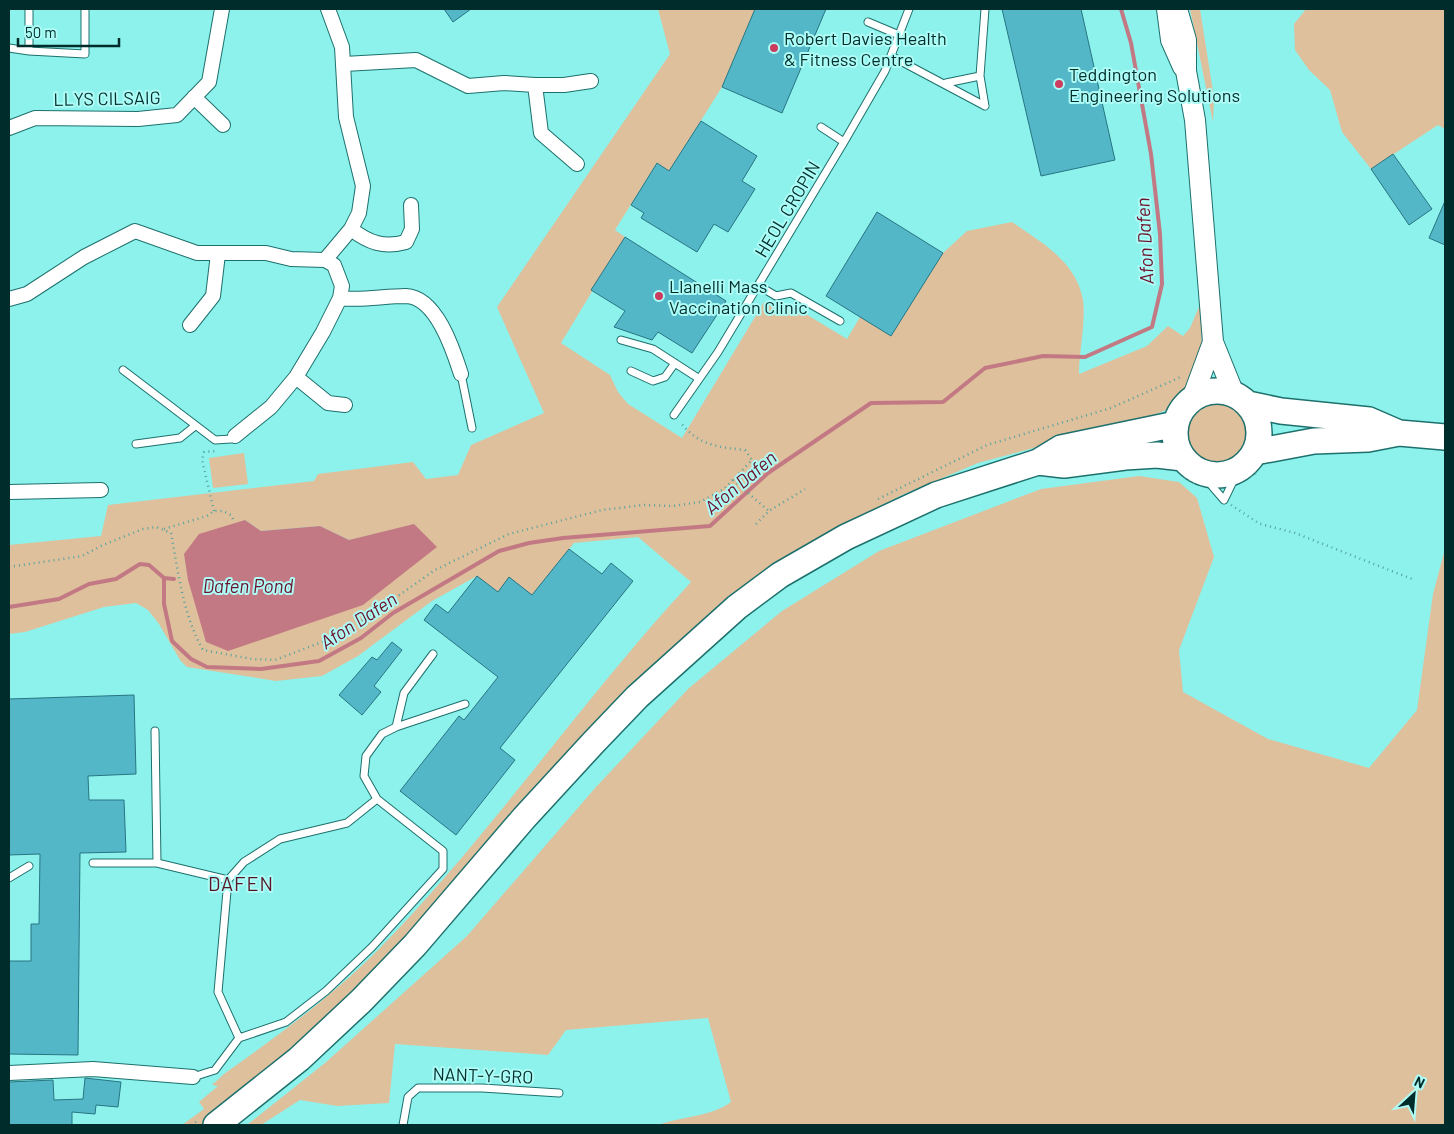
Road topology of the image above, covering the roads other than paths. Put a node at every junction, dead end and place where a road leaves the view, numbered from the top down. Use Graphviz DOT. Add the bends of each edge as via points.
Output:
graph roads {
  1 [pos="29,9"];
  2 [pos="85,9"];
  3 [pos="222,9"];
  4 [pos="328,9"];
  5 [pos="909,9"];
  6 [pos="985,9"];
  7 [pos="1167,9"];
  8 [pos="1177,9"];
  9 [pos="868,22"];
  10 [pos="899,35"];
  11 [pos="9,48"];
  12 [pos="29,51"];
  13 [pos="891,56"];
  14 [pos="344,64"];
  15 [pos="1186,71"];
  16 [pos="980,76"];
  17 [pos="591,81"];
  18 [pos="946,83"];
  19 [pos="535,85"];
  20 [pos="194,98"];
  21 [pos="223,125"];
  22 [pos="821,127"];
  23 [pos="9,128"];
  24 [pos="844,142"];
  25 [pos="577,164"];
  26 [pos="411,205"];
  27 [pos="351,229"];
  28 [pos="218,254"];
  29 [pos="325,260"];
  30 [pos="759,286"];
  31 [pos="9,298"];
  32 [pos="340,298"];
  33 [pos="840,322"];
  34 [pos="190,325"];
  35 [pos="621,340"];
  36 [pos="1212,342"];
  37 [pos="675,363"];
  38 [pos="123,370"];
  39 [pos="631,371"];
  40 [pos="461,374"];
  41 [pos="296,377"];
  42 [pos="698,378"];
  43 [pos="1192,399"];
  44 [pos="1241,399"];
  45 [pos="345,405"];
  46 [pos="674,415"];
  47 [pos="1176,424"];
  48 [pos="195,426"];
  49 [pos="472,428"];
  50 [pos="1399,433"];
  51 [pos="235,436"];
  52 [pos="1445,437"];
  53 [pos="136,444"];
  54 [pos="1038,462"];
  55 [pos="1248,469"];
  56 [pos="1194,473"];
  57 [pos="100,490"];
  58 [pos="9,492"];
  59 [pos="432,654"];
  60 [pos="465,704"];
  61 [pos="396,726"];
  62 [pos="155,732"];
  63 [pos="378,799"];
  64 [pos="93,863"];
  65 [pos="157,863"];
  66 [pos="29,866"];
  67 [pos="9,878"];
  68 [pos="228,880"];
  69 [pos="239,1038"];
  70 [pos="9,1073"];
  71 [pos="193,1077"];
  72 [pos="559,1093"];
  73 [pos="207,1122"];
  74 [pos="403,1125"];
  1 -- 12 [label="lane"];
  2 -- 12 [label="lane" via="84,54"];
  3 -- 20 [label="street, LLYS CILSAIG" via="209,82"];
  4 -- 14 [label="street" via="338,33"];
  5 -- 10 [label="lane, HEOL CROPIN"];
  6 -- 16 [label="lane"];
  7 -- 15 [label="main road" via="1171,40"];
  8 -- 15 [label="main road" via="1186,40"];
  9 -- 10 [label="lane"];
  10 -- 13 [label="lane, HEOL CROPIN"];
  11 -- 12 [label="lane"];
  13 -- 18 [label="lane"];
  13 -- 24 [label="lane, HEOL CROPIN"];
  14 -- 19 [label="street" via="416,60 468,86"];
  14 -- 27 [label="street" via="346,117 362,186 359,213"];
  15 -- 36 [label="main road" via="1195,120"];
  16 -- 18 [label="lane"];
  16 -- 18 [label="lane" via="986,106"];
  17 -- 19 [label="street" via="564,86"];
  19 -- 25 [label="street" via="540,133"];
  20 -- 21 [label="street"];
  20 -- 23 [label="street, LLYS CILSAIG" via="176,115 138,119 35,118"];
  22 -- 24 [label="lane"];
  24 -- 30 [label="lane, HEOL CROPIN"];
  26 -- 27 [label="street" via="412,229 406,242 374,244"];
  27 -- 29 [label="street"];
  28 -- 29 [label="street" via="266,253 291,259"];
  28 -- 31 [label="street" via="197,253 135,231 84,256 28,294"];
  28 -- 34 [label="street" via="213,296"];
  29 -- 32 [label="street" via="334,264 342,286"];
  30 -- 33 [label="lane" via="776,296 791,293"];
  30 -- 42 [label="lane, HEOL CROPIN"];
  32 -- 40 [label="street" via="359,301 407,296 429,306 453,347"];
  32 -- 41 [label="street"];
  35 -- 37 [label="lane" via="653,349"];
  36 -- 43 [label="main road"];
  36 -- 44 [label="main road"];
  37 -- 39 [label="lane" via="665,377 653,381"];
  37 -- 42 [label="lane"];
  38 -- 48 [label="lane"];
  40 -- 49 [label="lane"];
  41 -- 45 [label="street" via="328,403"];
  41 -- 51 [label="street" via="271,407"];
  42 -- 46 [label="lane, HEOL CROPIN"];
  43 -- 44 [label="highway" via="1205,392 1220,391"];
  43 -- 47 [label="highway"];
  44 -- 50 [label="highway" via="1281,411 1369,420"];
  44 -- 55 [label="highway" via="1255,414 1259,426 1259,439"];
  47 -- 54 [label="highway" via="1061,448"];
  47 -- 56 [label="highway" via="1177,448"];
  48 -- 51 [label="lane" via="215,440"];
  48 -- 53 [label="lane" via="180,438"];
  50 -- 52 [label="highway"];
  50 -- 55 [label="highway" via="1368,439 1314,440"];
  54 -- 56 [label="highway" via="1064,465 1158,455"];
  54 -- 73 [label="highway" via="908,507 846,537 780,575 737,607 612,723 524,818 415,945 361,1001 299,1060"];
  55 -- 56 [label="highway" via="1213,475"];
  55 -- 56 [label="lane" via="1224,500"];
  57 -- 58 [label="street"];
  59 -- 61 [label="lane" via="404,693"];
  60 -- 61 [label="lane"];
  61 -- 63 [label="lane" via="382,734 366,756 364,776"];
  62 -- 65 [label="lane"];
  63 -- 68 [label="lane" via="347,823 280,839 244,862"];
  63 -- 69 [label="lane" via="443,851 443,869 372,948 326,991 286,1022"];
  64 -- 65 [label="lane"];
  65 -- 68 [label="lane"];
  66 -- 67 [label="lane"];
  68 -- 69 [label="lane" via="218,992"];
  69 -- 71 [label="lane" via="215,1070"];
  70 -- 71 [label="street" via="93,1069"];
  72 -- 74 [label="lane, NANT-Y-GRO" via="418,1088 408,1098"];
}
